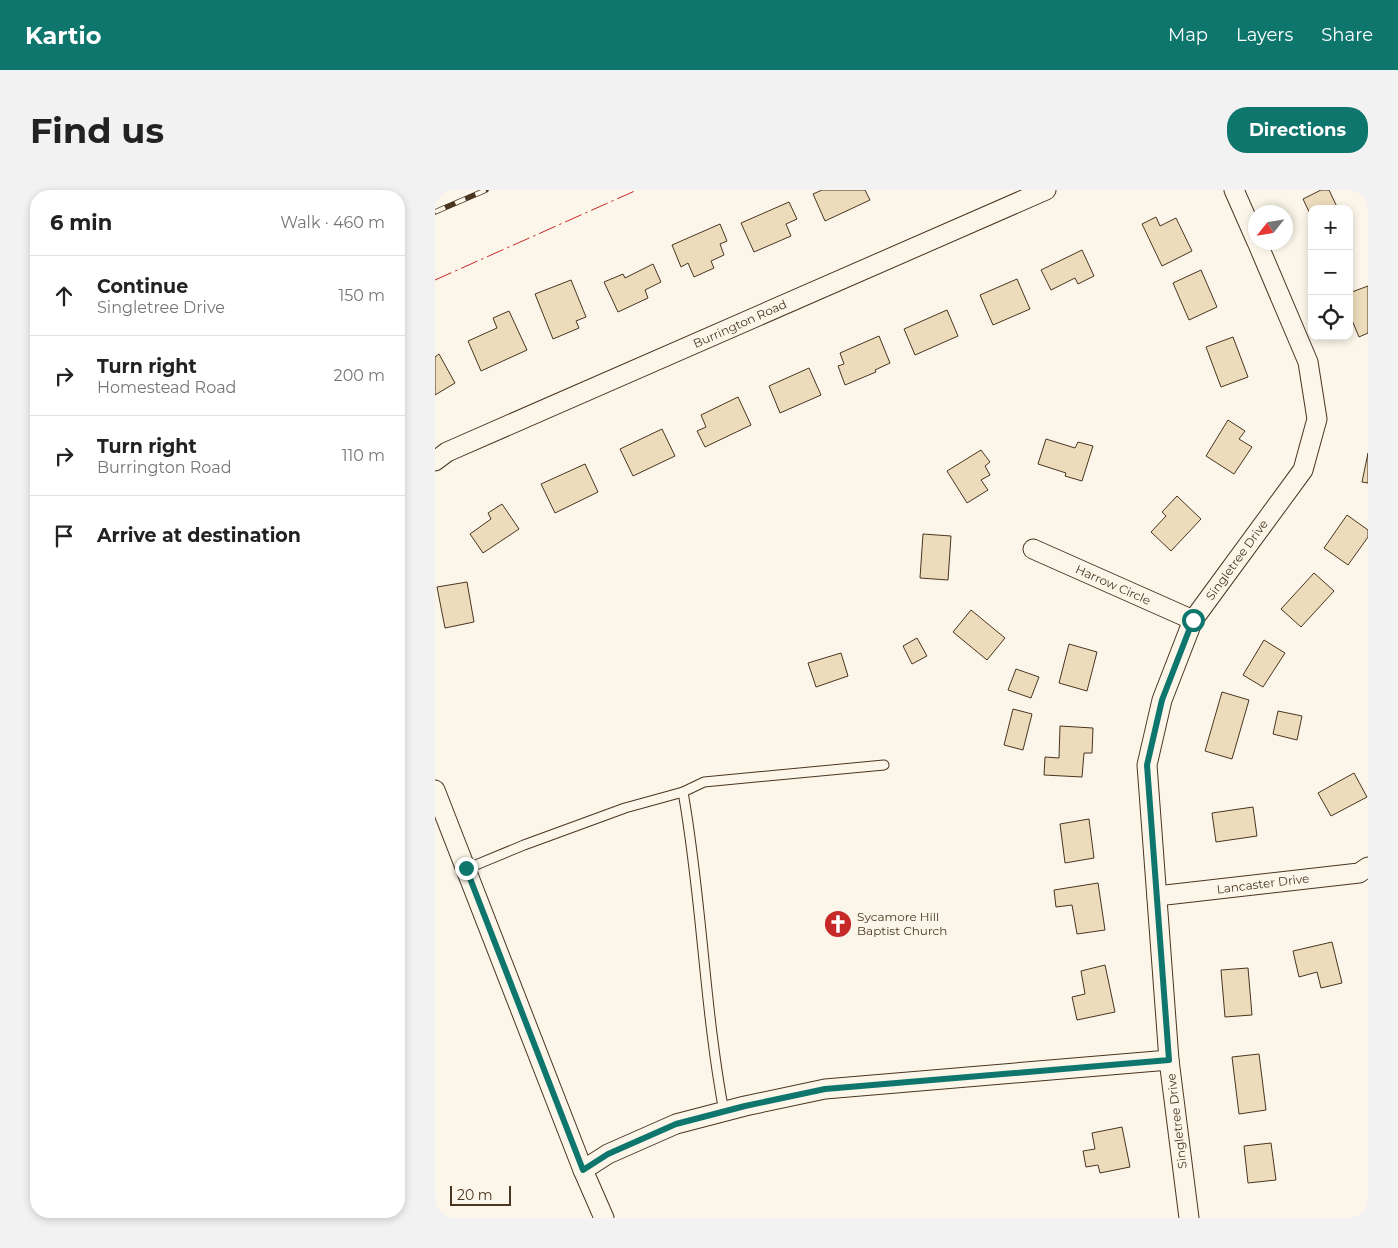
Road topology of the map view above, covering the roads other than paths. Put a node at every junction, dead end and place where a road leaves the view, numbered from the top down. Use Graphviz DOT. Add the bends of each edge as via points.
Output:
graph roads {
  1 [pos="1046,190"];
  2 [pos="1234,190"];
  3 [pos="1248,222"];
  4 [pos="1260,250"];
  5 [pos="435,462"];
  6 [pos="1033,549"];
  7 [pos="1193,620"];
  8 [pos="884,765"];
  9 [pos="435,790"];
  10 [pos="683,792"];
  11 [pos="1368,867"];
  12 [pos="466,868"];
  13 [pos="1157,896"];
  14 [pos="1169,1060"];
  15 [pos="724,1112"];
  16 [pos="583,1170"];
  17 [pos="604,1218"];
  18 [pos="1189,1218"];
  1 -- 5 [label="street, Burrington Road" via="447,452"];
  2 -- 3 [label="street, Singletree Drive"];
  4 -- 7 [label="street, Singletree Drive" via="1308,362 1317,419 1303,470"];
  6 -- 7 [label="street, Harrow Circle"];
  7 -- 13 [label="street, Singletree Drive" via="1162,700 1147,765"];
  8 -- 10 [label="lane" via="704,782"];
  9 -- 12 [label="street"];
  10 -- 12 [label="lane" via="625,808"];
  10 -- 15 [label="lane" via="698,896 708,1011"];
  11 -- 13 [label="street, Lancaster Drive" via="1359,873"];
  12 -- 16 [label="street"];
  13 -- 14 [label="street, Singletree Drive"];
  14 -- 15 [label="street" via="825,1089"];
  14 -- 18 [label="street, Singletree Drive"];
  15 -- 16 [label="street" via="676,1124 608,1154"];
  16 -- 17 [label="street"];
}
